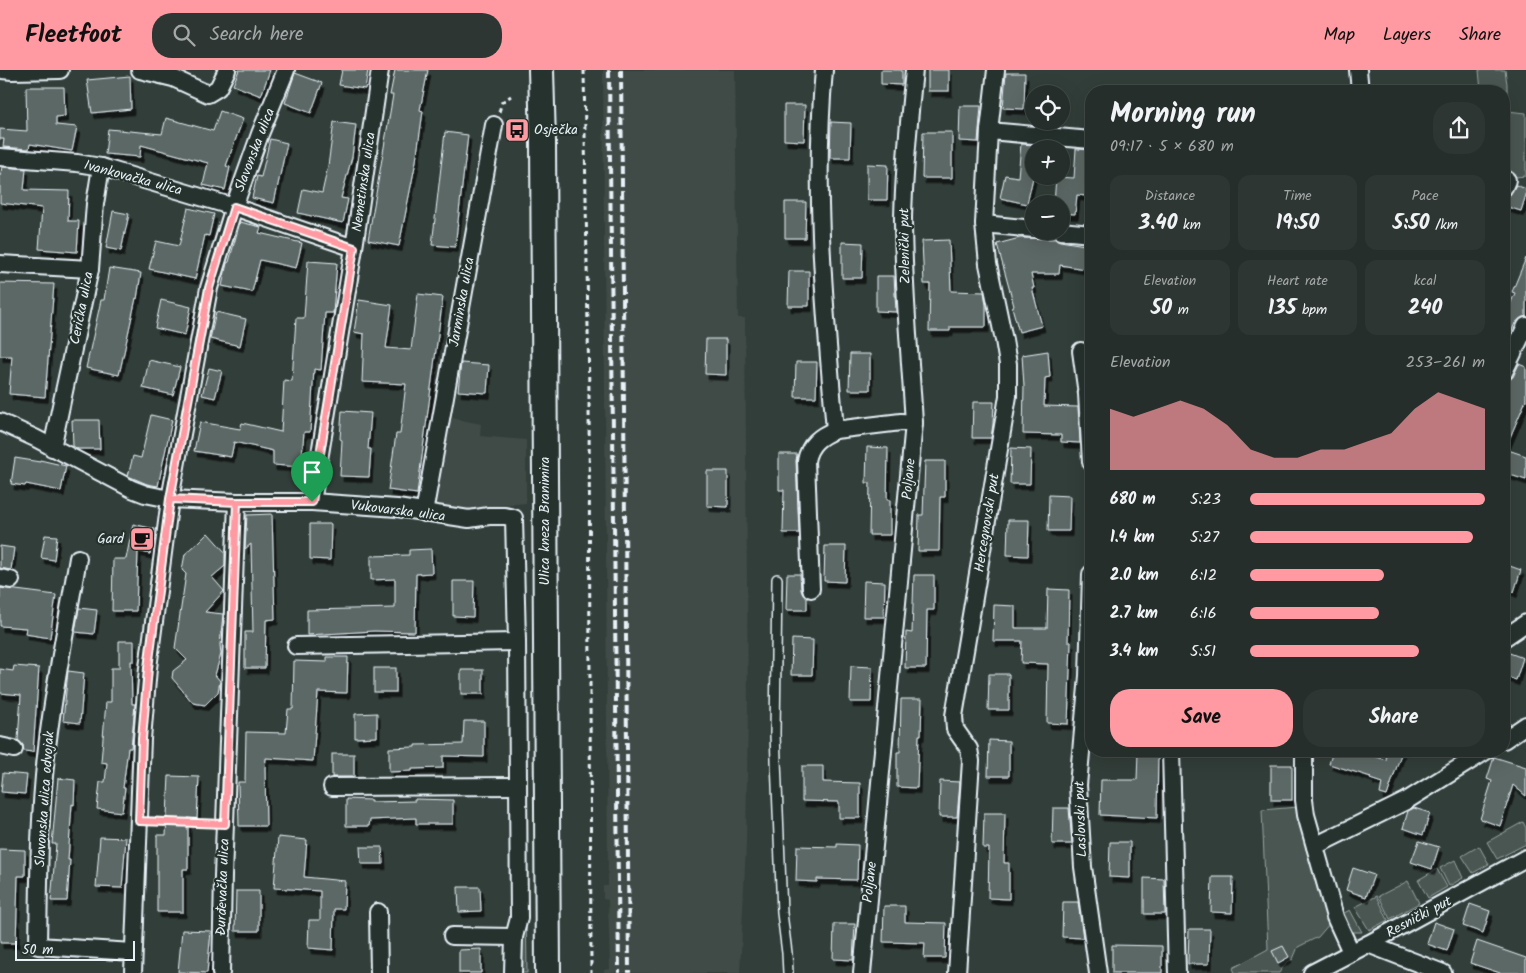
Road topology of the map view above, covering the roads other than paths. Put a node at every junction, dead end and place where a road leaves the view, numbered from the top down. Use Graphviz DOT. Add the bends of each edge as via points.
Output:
graph roads {
  1 [pos="2,70"];
  2 [pos="60,70"];
  3 [pos="140,70"];
  4 [pos="227,70"];
  5 [pos="286,70"];
  6 [pos="380,70"];
  7 [pos="541,70"];
  8 [pos="824,70"];
  9 [pos="914,70"];
  10 [pos="996,70"];
  11 [pos="1358,70"];
  12 [pos="1359,85"];
  13 [pos="494,125"];
  14 [pos="989,131"];
  15 [pos="1085,139"];
  16 [pos="0,157"];
  17 [pos="100,167"];
  18 [pos="234,207"];
  19 [pos="984,224"];
  20 [pos="1025,228"];
  21 [pos="1070,232"];
  22 [pos="1085,233"];
  23 [pos="354,248"];
  24 [pos="0,264"];
  25 [pos="90,269"];
  26 [pos="1526,326"];
  27 [pos="1081,351"];
  28 [pos="1510,359"];
  29 [pos="1085,376"];
  30 [pos="0,422"];
  31 [pos="914,423"];
  32 [pos="835,430"];
  33 [pos="52,448"];
  34 [pos="170,499"];
  35 [pos="237,502"];
  36 [pos="312,502"];
  37 [pos="424,513"];
  38 [pos="78,558"];
  39 [pos="777,579"];
  40 [pos="811,589"];
  41 [pos="1526,623"];
  42 [pos="1510,634"];
  43 [pos="517,642"];
  44 [pos="296,646"];
  45 [pos="1085,709"];
  46 [pos="1526,725"];
  47 [pos="1510,736"];
  48 [pos="1171,757"];
  49 [pos="1304,757"];
  50 [pos="1476,757"];
  51 [pos="517,786"];
  52 [pos="332,787"];
  53 [pos="1316,846"];
  54 [pos="1526,858"];
  55 [pos="378,912"];
  56 [pos="452,936"];
  57 [pos="514,937"];
  58 [pos="1368,944"];
  59 [pos="133,952"];
  60 [pos="1351,952"];
  61 [pos="132,973"];
  62 [pos="221,973"];
  63 [pos="378,973"];
  64 [pos="513,973"];
  65 [pos="548,973"];
  66 [pos="788,973"];
  67 [pos="862,973"];
  68 [pos="957,973"];
  69 [pos="1098,973"];
  70 [pos="1177,973"];
  71 [pos="1312,973"];
  72 [pos="1444,973"];
  1 -- 2 [label="street"];
  3 -- 4 [label="street" via="173,78 208,94 218,88"];
  5 -- 18 [label="street, Slavonska ulica"];
  6 -- 23 [label="street, Nemetinska ulica"];
  7 -- 65 [label="main road, Ulica kneza Branimira"];
  8 -- 32 [label="street" via="821,218"];
  9 -- 31 [label="street, Zelenički put" via="905,170 904,254"];
  10 -- 14 [label="street, Hercegnovski put"];
  11 -- 12 [label="street"];
  13 -- 37 [label="street, Jarminska ulica"];
  14 -- 15 [label="street"];
  14 -- 19 [label="street, Hercegnovski put"];
  16 -- 17 [label="street, Ivankovačka ulica"];
  17 -- 18 [label="street, Ivankovačka ulica"];
  17 -- 25 [label="street, Cerićka ulica"];
  18 -- 23 [label="street, Ivankovačka ulica"];
  18 -- 34 [label="street, Slavonska ulica" via="209,288"];
  19 -- 20 [label="street"];
  19 -- 68 [label="street, Hercegnovski put" via="988,264 1008,364 1008,396 954,716 955,729 970,748 971,761"];
  21 -- 22 [label="street"];
  23 -- 36 [label="street, Nemetinska ulica"];
  24 -- 25 [label="street"];
  25 -- 33 [label="street, Cerićka ulica"];
  26 -- 28 [label="street"];
  27 -- 29 [label="street"];
  30 -- 33 [label="street, Vukovarska ulica"];
  31 -- 32 [label="street"];
  31 -- 67 [label="street, Poljane"];
  32 -- 40 [label="street" via="813,444 807,454"];
  33 -- 34 [label="street, Vukovarska ulica" via="132,489"];
  34 -- 35 [label="street, Vukovarska ulica"];
  34 -- 59 [label="street, Slavonska ulica" via="142,739"];
  35 -- 36 [label="street, Vukovarska ulica"];
  35 -- 62 [label="street, Đurđevačka ulica"];
  36 -- 37 [label="street, Vukovarska ulica"];
  37 -- 43 [label="street, Vukovarska ulica" via="469,519 488,516 514,518"];
  38 -- 59 [label="street, Slavonska ulica odvojak" via="46,755 40,829 38,946"];
  39 -- 66 [label="lane" via="775,734 782,913"];
  41 -- 42 [label="street"];
  43 -- 44 [label="street"];
  43 -- 51 [label="street"];
  45 -- 69 [label="street, Laslovski put" via="1078,785 1083,867"];
  46 -- 47 [label="street"];
  48 -- 70 [label="street"];
  49 -- 53 [label="street" via="1305,808"];
  50 -- 53 [label="street" via="1406,801"];
  51 -- 52 [label="street"];
  51 -- 57 [label="street" via="518,918"];
  53 -- 60 [label="street" via="1335,917"];
  54 -- 58 [label="street, Resnički put"];
  55 -- 63 [label="street"];
  56 -- 57 [label="street"];
  57 -- 64 [label="street"];
  58 -- 60 [label="street, Resnički put"];
  58 -- 72 [label="street"];
  59 -- 61 [label="street, Slavonska ulica"];
  60 -- 71 [label="street, Resnički put"];
}
